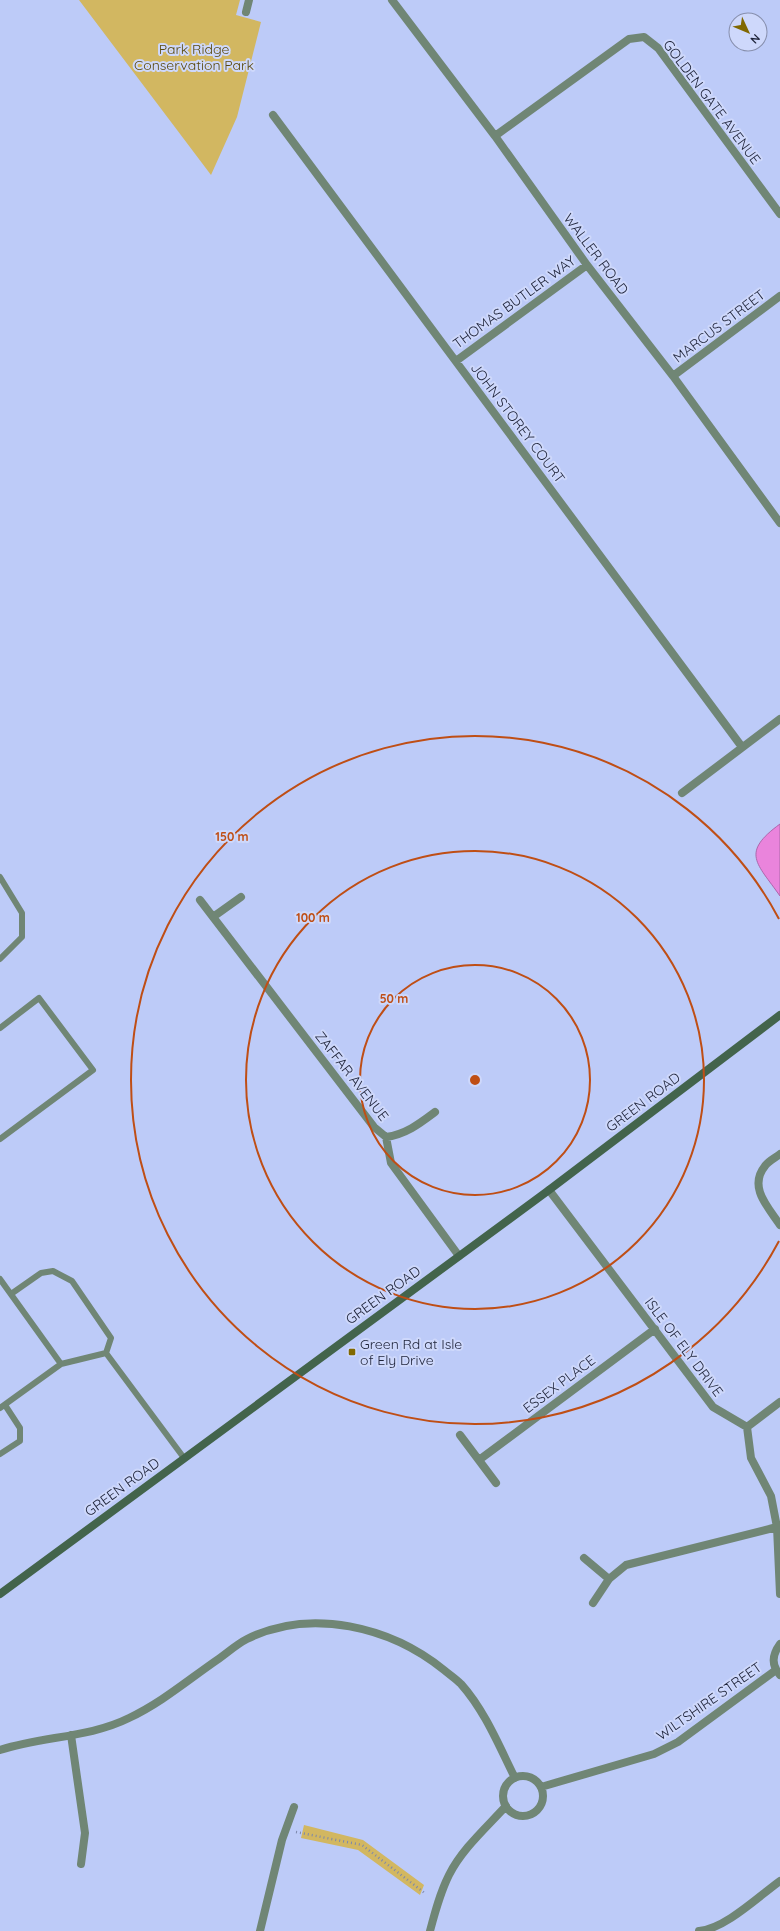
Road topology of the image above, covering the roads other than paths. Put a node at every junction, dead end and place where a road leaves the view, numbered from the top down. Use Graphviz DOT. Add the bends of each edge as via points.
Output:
graph roads {
  1 [pos="249,0"];
  2 [pos="392,0"];
  3 [pos="246,12"];
  4 [pos="273,115"];
  5 [pos="495,136"];
  6 [pos="780,214"];
  7 [pos="587,265"];
  8 [pos="780,296"];
  9 [pos="456,361"];
  10 [pos="673,376"];
  11 [pos="780,523"];
  12 [pos="780,719"];
  13 [pos="742,747"];
  14 [pos="682,792"];
  15 [pos="0,877"];
  16 [pos="240,897"];
  17 [pos="200,900"];
  18 [pos="213,917"];
  19 [pos="0,959"];
  20 [pos="780,1015"];
  21 [pos="0,1028"];
  22 [pos="435,1112"];
  23 [pos="386,1137"];
  24 [pos="0,1139"];
  25 [pos="780,1154"];
  26 [pos="549,1190"];
  27 [pos="780,1225"];
  28 [pos="460,1256"];
  29 [pos="0,1279"];
  30 [pos="11,1294"];
  31 [pos="655,1329"];
  32 [pos="106,1353"];
  33 [pos="61,1364"];
  34 [pos="780,1402"];
  35 [pos="2,1406"];
  36 [pos="747,1427"];
  37 [pos="460,1435"];
  38 [pos="0,1454"];
  39 [pos="184,1458"];
  40 [pos="479,1460"];
  41 [pos="496,1483"];
  42 [pos="777,1527"];
  43 [pos="584,1558"];
  44 [pos="609,1579"];
  45 [pos="0,1594"];
  46 [pos="780,1594"];
  47 [pos="593,1603"];
  48 [pos="780,1644"];
  49 [pos="778,1673"];
  50 [pos="71,1735"];
  51 [pos="0,1750"];
  52 [pos="515,1778"];
  53 [pos="541,1787"];
  54 [pos="506,1806"];
  55 [pos="294,1807"];
  56 [pos="81,1864"];
  57 [pos="780,1881"];
  58 [pos="260,1931"];
  59 [pos="430,1931"];
  60 [pos="699,1931"];
  1 -- 3 [label="street"];
  2 -- 5 [label="street, WALLER ROAD"];
  4 -- 9 [label="street, JOHN STOREY COURT"];
  5 -- 6 [label="street, GOLDEN GATE AVENUE" via="629,39 644,37 658,48"];
  5 -- 7 [label="street, WALLER ROAD"];
  7 -- 9 [label="street, THOMAS BUTLER WAY"];
  7 -- 10 [label="street, WALLER ROAD"];
  8 -- 10 [label="street, MARCUS STREET"];
  9 -- 13 [label="street, JOHN STOREY COURT"];
  10 -- 11 [label="street, WALLER ROAD"];
  12 -- 13 [label="street"];
  13 -- 14 [label="street"];
  15 -- 19 [label="lane" via="22,913 22,937"];
  16 -- 18 [label="street"];
  17 -- 18 [label="street, ZAFFAR AVENUE"];
  18 -- 23 [label="street, ZAFFAR AVENUE" via="374,1127"];
  20 -- 26 [label="street, GREEN ROAD"];
  21 -- 24 [label="lane" via="39,998 93,1070"];
  22 -- 23 [label="street" via="410,1131"];
  23 -- 28 [label="street, ZAFFAR AVENUE" via="391,1163"];
  25 -- 27 [label="street" via="765,1166 759,1178 758,1189 762,1200"];
  26 -- 28 [label="street, GREEN ROAD"];
  26 -- 31 [label="street, ISLE OF ELY DRIVE"];
  28 -- 39 [label="street, GREEN ROAD"];
  29 -- 30 [label="lane"];
  30 -- 32 [label="lane" via="41,1273 52,1271 72,1281 111,1338"];
  30 -- 33 [label="lane"];
  31 -- 36 [label="street, ISLE OF ELY DRIVE" via="713,1407"];
  31 -- 40 [label="street, ESSEX PLACE"];
  32 -- 33 [label="lane"];
  32 -- 39 [label="lane"];
  33 -- 35 [label="lane"];
  34 -- 36 [label="street"];
  35 -- 38 [label="lane" via="20,1428 20,1441"];
  36 -- 42 [label="street" via="750,1458 771,1496"];
  37 -- 40 [label="street"];
  39 -- 45 [label="street, GREEN ROAD"];
  40 -- 41 [label="street"];
  42 -- 44 [label="street" via="626,1565"];
  42 -- 46 [label="street"];
  43 -- 44 [label="street"];
  44 -- 47 [label="street"];
  48 -- 49 [label="street" via="774,1652 773,1661"];
  49 -- 53 [label="street, WILTSHIRE STREET" via="678,1742 654,1754"];
  50 -- 51 [label="street"];
  50 -- 52 [label="street" via="128,1719 154,1705 247,1639 279,1627 310,1623 341,1625 371,1630 404,1644 434,1662 460,1684 482,1711"];
  50 -- 56 [label="street" via="85,1834"];
  52 -- 53 [label="street" via="530,1777"];
  52 -- 54 [label="street" via="504,1790"];
  53 -- 54 [label="street" via="542,1802 532,1814 517,1815"];
  54 -- 59 [label="street" via="463,1854 449,1874 438,1900"];
  55 -- 58 [label="street"];
  57 -- 60 [label="street" via="726,1922"];
}
